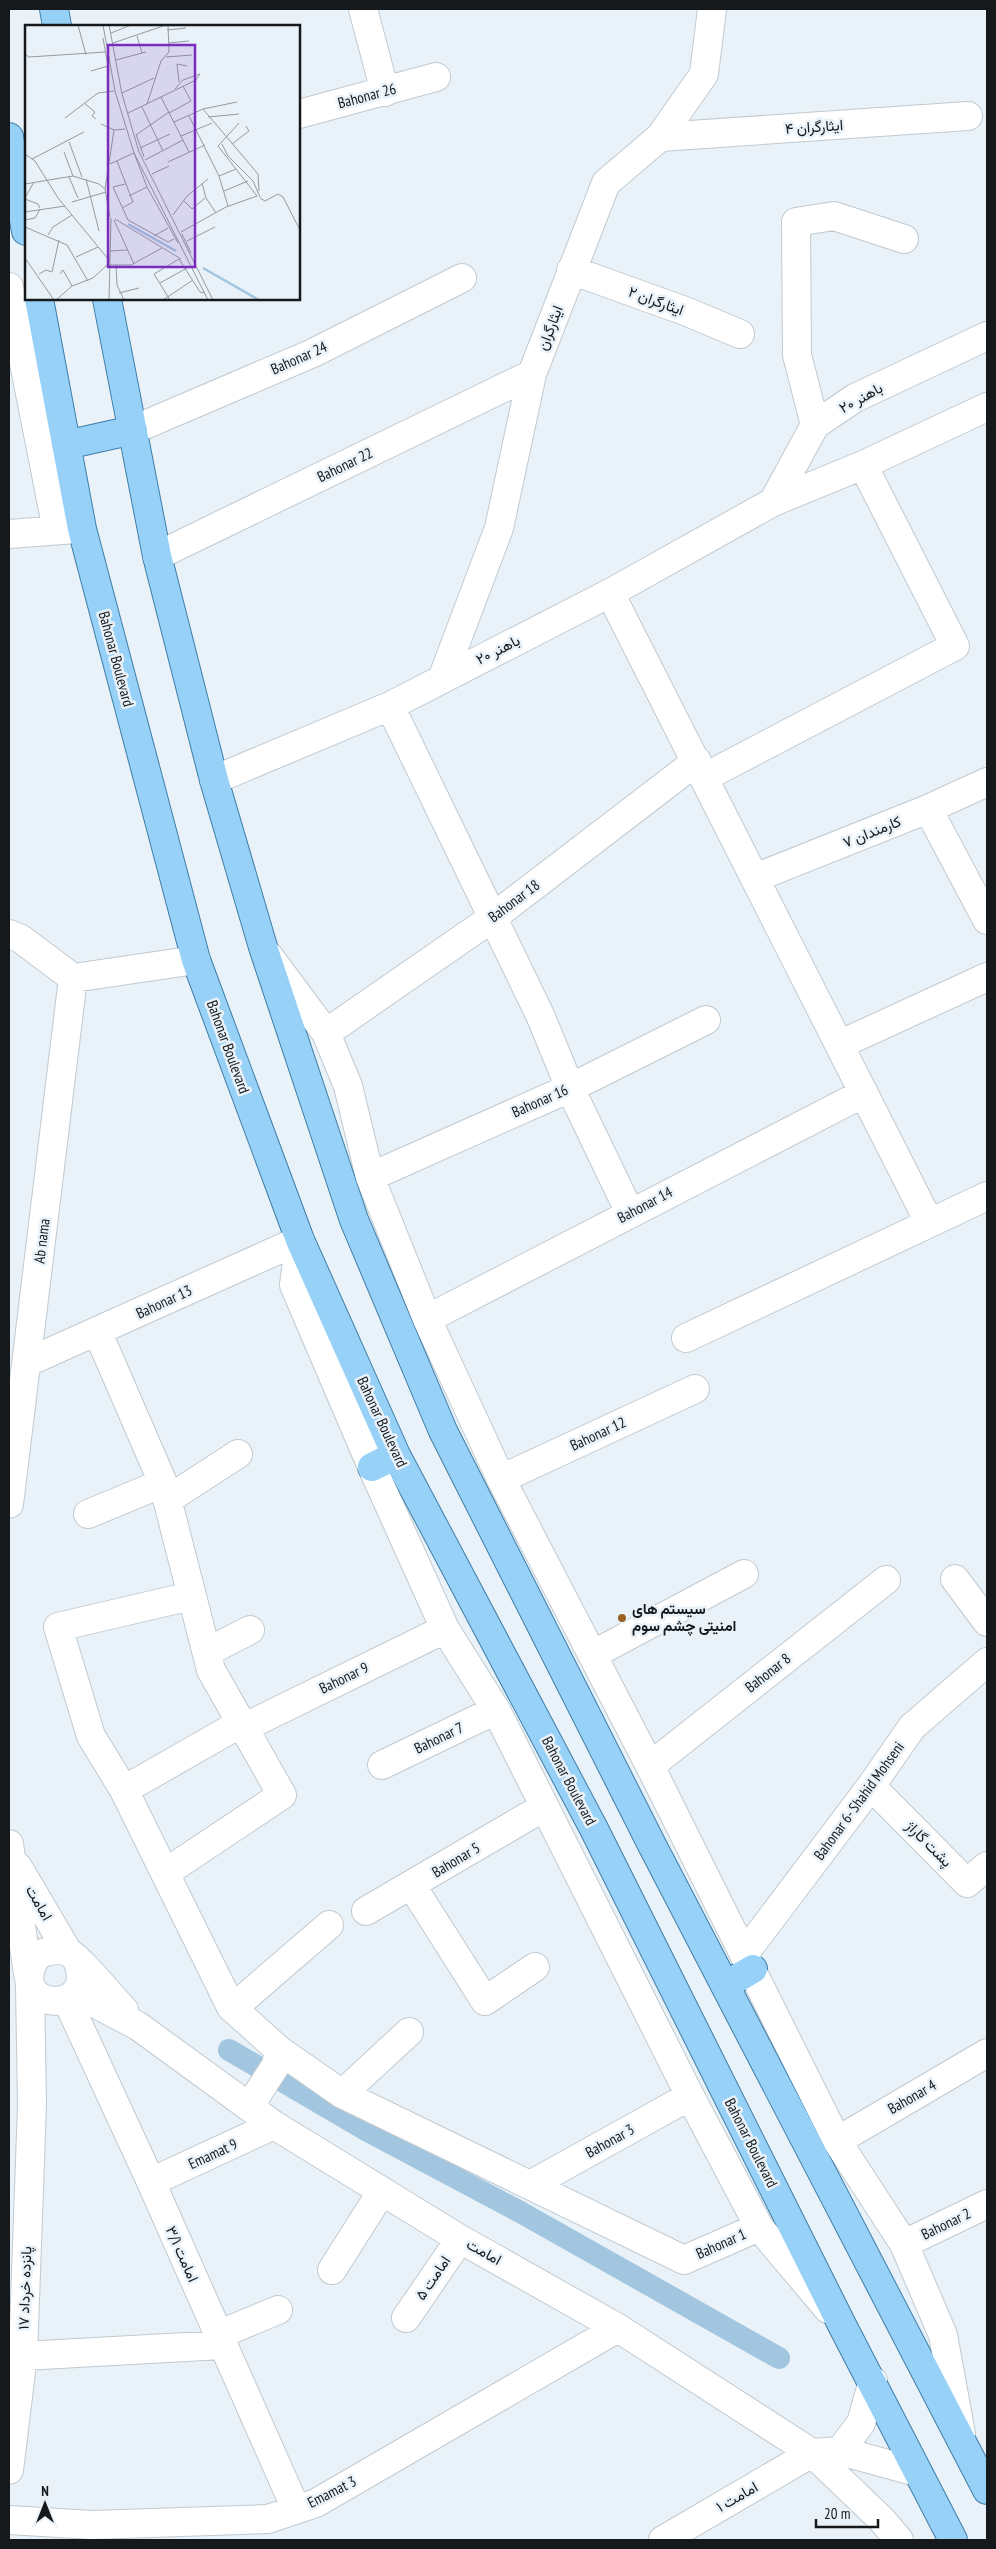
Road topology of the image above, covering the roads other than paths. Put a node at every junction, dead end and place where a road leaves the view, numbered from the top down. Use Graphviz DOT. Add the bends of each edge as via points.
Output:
graph roads {
  1 [pos="54,9"];
  2 [pos="362,9"];
  3 [pos="712,9"];
  4 [pos="57,25"];
  5 [pos="436,78"];
  6 [pos="385,92"];
  7 [pos="300,114"];
  8 [pos="968,116"];
  9 [pos="9,137"];
  10 [pos="660,137"];
  11 [pos="25,225"];
  12 [pos="904,240"];
  13 [pos="571,270"];
  14 [pos="462,278"];
  15 [pos="9,287"];
  16 [pos="39,300"];
  17 [pos="107,300"];
  18 [pos="740,334"];
  19 [pos="987,336"];
  20 [pos="532,374"];
  21 [pos="987,407"];
  22 [pos="815,425"];
  23 [pos="133,430"];
  24 [pos="66,445"];
  25 [pos="863,465"];
  26 [pos="773,502"];
  27 [pos="69,530"];
  28 [pos="9,534"];
  29 [pos="157,556"];
  30 [pos="610,592"];
  31 [pos="442,679"];
  32 [pos="390,706"];
  33 [pos="701,769"];
  34 [pos="214,780"];
  35 [pos="987,782"];
  36 [pos="928,810"];
  37 [pos="755,878"];
  38 [pos="492,918"];
  39 [pos="987,920"];
  40 [pos="9,934"];
  41 [pos="263,947"];
  42 [pos="196,960"];
  43 [pos="987,977"];
  44 [pos="73,978"];
  45 [pos="706,1020"];
  46 [pos="326,1033"];
  47 [pos="841,1044"];
  48 [pos="570,1088"];
  49 [pos="864,1093"];
  50 [pos="370,1177"];
  51 [pos="987,1196"];
  52 [pos="630,1213"];
  53 [pos="929,1222"];
  54 [pos="300,1240"];
  55 [pos="427,1319"];
  56 [pos="98,1333"];
  57 [pos="686,1338"];
  58 [pos="28,1362"];
  59 [pos="695,1389"];
  60 [pos="238,1454"];
  61 [pos="396,1455"];
  62 [pos="372,1467"];
  63 [pos="501,1478"];
  64 [pos="165,1492"];
  65 [pos="9,1504"];
  66 [pos="88,1514"];
  67 [pos="744,1574"];
  68 [pos="955,1579"];
  69 [pos="886,1580"];
  70 [pos="191,1596"];
  71 [pos="987,1622"];
  72 [pos="445,1629"];
  73 [pos="250,1630"];
  74 [pos="207,1652"];
  75 [pos="592,1655"];
  76 [pos="987,1662"];
  77 [pos="496,1710"];
  78 [pos="242,1726"];
  79 [pos="382,1766"];
  80 [pos="650,1766"];
  81 [pos="871,1786"];
  82 [pos="124,1790"];
  83 [pos="544,1807"];
  84 [pos="633,1807"];
  85 [pos="594,1830"];
  86 [pos="652,1844"];
  87 [pos="9,1851"];
  88 [pos="612,1866"];
  89 [pos="987,1866"];
  90 [pos="165,1873"];
  91 [pos="412,1886"];
  92 [pos="366,1911"];
  93 [pos="329,1925"];
  94 [pos="72,1956"];
  95 [pos="749,1961"];
  96 [pos="535,1967"];
  97 [pos="29,1980"];
  98 [pos="726,1985"];
  99 [pos="66,1998"];
  100 [pos="233,2008"];
  101 [pos="138,2026"];
  102 [pos="409,2032"];
  103 [pos="987,2053"];
  104 [pos="19,2054"];
  105 [pos="273,2066"];
  106 [pos="342,2094"];
  107 [pos="690,2096"];
  108 [pos="32,2105"];
  109 [pos="249,2107"];
  110 [pos="274,2125"];
  111 [pos="837,2141"];
  112 [pos="151,2182"];
  113 [pos="530,2185"];
  114 [pos="382,2191"];
  115 [pos="19,2202"];
  116 [pos="987,2204"];
  117 [pos="759,2227"];
  118 [pos="460,2239"];
  119 [pos="904,2244"];
  120 [pos="332,2270"];
  121 [pos="278,2310"];
  122 [pos="406,2318"];
  123 [pos="842,2325"];
  124 [pos="618,2328"];
  125 [pos="220,2340"];
  126 [pos="23,2356"];
  127 [pos="873,2381"];
  128 [pos="963,2445"];
  129 [pos="840,2451"];
  130 [pos="812,2453"];
  131 [pos="9,2467"];
  132 [pos="916,2472"];
  133 [pos="987,2490"];
  134 [pos="296,2509"];
  135 [pos="9,2520"];
  136 [pos="93,2532"];
  137 [pos="663,2540"];
  138 [pos="899,2540"];
  139 [pos="953,2540"];
  1 -- 4 [label="main road"];
  2 -- 6 [label="street"];
  3 -- 10 [label="street, ایثارگران" via="704,74"];
  5 -- 6 [label="street, Bahonar 26"];
  6 -- 7 [label="street, Bahonar 26"];
  8 -- 10 [label="street, ایثارگران ۴"];
  9 -- 11 [label="main road"];
  10 -- 13 [label="street, ایثارگران" via="606,183"];
  12 -- 22 [label="street" via="834,216 796,222 797,355"];
  13 -- 18 [label="street, ایثارگران ۲" via="685,310"];
  13 -- 20 [label="street, ایثارگران"];
  14 -- 23 [label="street, Bahonar 24" via="313,353"];
  15 -- 27 [label="street"];
  16 -- 24 [label="main road, Bahonar Boulevard"];
  17 -- 23 [label="main road"];
  19 -- 22 [label="street, باهنر ۲۰" via="855,398"];
  20 -- 29 [label="street, Bahonar 22"];
  20 -- 31 [label="street, ایثارگران" via="499,528"];
  21 -- 25 [label="street, باهنر ۲۰"];
  22 -- 26 [label="street, باهنر ۲۰"];
  23 -- 24 [label="main road"];
  23 -- 29 [label="main road"];
  24 -- 27 [label="main road, Bahonar Boulevard"];
  25 -- 26 [label="street, باهنر ۲۰"];
  25 -- 33 [label="street, Bahonar 18" via="955,646"];
  26 -- 30 [label="street, باهنر ۲۰"];
  27 -- 28 [label="street"];
  27 -- 42 [label="main road, Bahonar Boulevard"];
  29 -- 34 [label="main road"];
  30 -- 31 [label="street, باهنر ۲۰"];
  30 -- 33 [label="street"];
  31 -- 32 [label="street, باهنر ۲۰"];
  32 -- 34 [label="street, باهنر ۲۰"];
  32 -- 38 [label="street"];
  33 -- 37 [label="street"];
  33 -- 38 [label="street, Bahonar 18"];
  34 -- 41 [label="main road"];
  35 -- 36 [label="street, کارمندان ۷"];
  36 -- 37 [label="street, کارمندان ۷"];
  36 -- 39 [label="street"];
  37 -- 47 [label="street"];
  38 -- 46 [label="street, Bahonar 18"];
  38 -- 48 [label="street" via="540,1015"];
  40 -- 44 [label="street" via="21,939"];
  41 -- 46 [label="street"];
  41 -- 84 [label="main road" via="354,1220 443,1431"];
  42 -- 44 [label="street"];
  42 -- 54 [label="main road, Bahonar Boulevard"];
  43 -- 47 [label="street"];
  44 -- 58 [label="street, Ab nama"];
  45 -- 48 [label="street, Bahonar 16"];
  46 -- 50 [label="street" via="348,1086"];
  47 -- 49 [label="street"];
  48 -- 50 [label="street, Bahonar 16"];
  48 -- 52 [label="street"];
  49 -- 52 [label="street, Bahonar 14"];
  49 -- 53 [label="street"];
  50 -- 55 [label="street"];
  51 -- 53 [label="street"];
  52 -- 55 [label="street, Bahonar 14"];
  53 -- 57 [label="street"];
  54 -- 56 [label="street, Bahonar 13"];
  54 -- 61 [label="main road, Bahonar Boulevard"];
  54 -- 62 [label="street" via="294,1285"];
  55 -- 63 [label="street"];
  56 -- 58 [label="street, Bahonar 13"];
  56 -- 64 [label="street"];
  58 -- 65 [label="street, Ab nama"];
  59 -- 63 [label="street, Bahonar 12"];
  60 -- 64 [label="street"];
  61 -- 62 [label="main road"];
  61 -- 85 [label="main road, Bahonar Boulevard"];
  62 -- 72 [label="street"];
  63 -- 75 [label="street"];
  64 -- 66 [label="street"];
  64 -- 70 [label="street"];
  67 -- 75 [label="street"];
  68 -- 71 [label="street"];
  69 -- 80 [label="street, Bahonar 8"];
  70 -- 74 [label="street"];
  70 -- 82 [label="street" via="58,1627 91,1736"];
  72 -- 77 [label="street"];
  72 -- 78 [label="street, Bahonar 9"];
  73 -- 74 [label="street"];
  74 -- 78 [label="street" via="211,1670"];
  75 -- 80 [label="street"];
  76 -- 81 [label="street, Bahonar 6- Shahid Mohseni" via="912,1727"];
  77 -- 79 [label="street, Bahonar 7"];
  77 -- 83 [label="street"];
  78 -- 82 [label="street, Bahonar 9"];
  78 -- 90 [label="street" via="282,1795"];
  80 -- 95 [label="street"];
  81 -- 89 [label="street, پشت گاراژ" via="967,1883"];
  81 -- 95 [label="street, Bahonar 6- Shahid Mohseni"];
  82 -- 90 [label="street"];
  83 -- 91 [label="street, Bahonar 5"];
  83 -- 107 [label="street"];
  84 -- 85 [label="main road" via="618,1825"];
  84 -- 86 [label="main road"];
  85 -- 88 [label="main road, Bahonar Boulevard"];
  86 -- 88 [label="main road" via="629,1849"];
  86 -- 98 [label="main road"];
  87 -- 94 [label="street, امامت"];
  87 -- 97 [label="street, امامت"];
  88 -- 123 [label="main road, Bahonar Boulevard"];
  90 -- 100 [label="street"];
  91 -- 92 [label="street, Bahonar 5"];
  91 -- 96 [label="street" via="485,2001"];
  93 -- 100 [label="street"];
  94 -- 97 [label="street" via="54,1949 42,1953 32,1962"];
  94 -- 99 [label="street" via="81,1971 81,1982"];
  94 -- 101 [label="street, امامت"];
  95 -- 98 [label="main road"];
  95 -- 111 [label="street"];
  97 -- 99 [label="street" via="36,1994 45,2000"];
  97 -- 104 [label="street, پانزده خرداد ۱۷"];
  98 -- 128 [label="main road"];
  99 -- 101 [label="street, امامت"];
  99 -- 108 [label="street, پانزده خرداد ۱۷"];
  99 -- 112 [label="street, امامت ۳/۱"];
  100 -- 105 [label="street"];
  101 -- 109 [label="street, امامت"];
  102 -- 106 [label="street"];
  103 -- 111 [label="street, Bahonar 4"];
  104 -- 108 [label="street, پانزده خرداد ۱۷"];
  105 -- 106 [label="street"];
  105 -- 109 [label="street"];
  106 -- 113 [label="street"];
  107 -- 113 [label="street, Bahonar 3"];
  107 -- 117 [label="street"];
  108 -- 115 [label="street, پانزده خرداد ۱۷"];
  109 -- 110 [label="street, امامت"];
  110 -- 112 [label="street, Emamat 9"];
  110 -- 114 [label="street, امامت"];
  111 -- 119 [label="street"];
  112 -- 125 [label="street, امامت ۳/۱"];
  113 -- 117 [label="street, Bahonar 1" via="684,2260"];
  114 -- 118 [label="street, امامت"];
  114 -- 120 [label="street"];
  115 -- 126 [label="street, پانزده خرداد ۱۷"];
  116 -- 119 [label="street, Bahonar 2"];
  117 -- 123 [label="street"];
  118 -- 122 [label="street, امامت ۵"];
  118 -- 124 [label="street, امامت"];
  119 -- 128 [label="street" via="943,2335"];
  121 -- 125 [label="street"];
  123 -- 127 [label="main road, Bahonar Boulevard"];
  124 -- 130 [label="street, امامت"];
  124 -- 134 [label="street, Emamat 3" via="316,2503"];
  125 -- 126 [label="street"];
  125 -- 134 [label="street, امامت ۳/۱"];
  126 -- 131 [label="street, پانزده خرداد ۱۷"];
  127 -- 129 [label="street" via="861,2423"];
  127 -- 132 [label="main road, Bahonar Boulevard"];
  128 -- 133 [label="main road"];
  129 -- 130 [label="street"];
  129 -- 132 [label="street"];
  130 -- 137 [label="street, امامت ۱"];
  130 -- 138 [label="street, امامت"];
  132 -- 139 [label="main road, Bahonar Boulevard"];
  134 -- 136 [label="street, Emamat 3" via="268,2519"];
  135 -- 136 [label="street, Emamat 3"];
}
